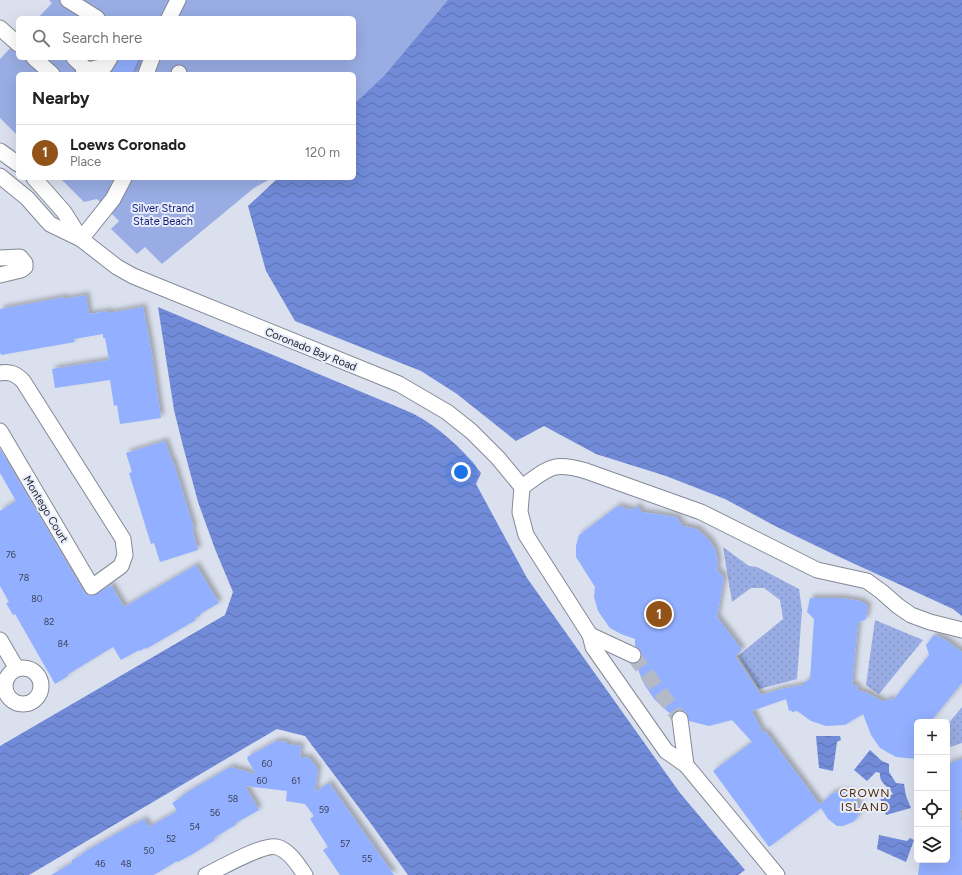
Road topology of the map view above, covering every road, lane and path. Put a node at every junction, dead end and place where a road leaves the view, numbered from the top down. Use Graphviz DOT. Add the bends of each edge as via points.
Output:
graph roads {
  1 [pos="68,0"];
  2 [pos="178,0"];
  3 [pos="94,16"];
  4 [pos="170,16"];
  5 [pos="0,28"];
  6 [pos="16,42"];
  7 [pos="36,60"];
  8 [pos="76,60"];
  9 [pos="109,60"];
  10 [pos="151,60"];
  11 [pos="50,72"];
  12 [pos="85,72"];
  13 [pos="147,72"];
  14 [pos="0,151"];
  15 [pos="16,163"];
  16 [pos="0,176"];
  17 [pos="36,180"];
  18 [pos="123,180"];
  19 [pos="81,239"];
  20 [pos="0,258"];
  21 [pos="0,275"];
  22 [pos="0,373"];
  23 [pos="0,431"];
  24 [pos="522,487"];
  25 [pos="962,630"];
  26 [pos="590,635"];
  27 [pos="0,640"];
  28 [pos="633,655"];
  29 [pos="17,669"];
  30 [pos="680,719"];
  31 [pos="686,765"];
  32 [pos="206,875"];
  33 [pos="305,875"];
  34 [pos="777,875"];
  1 -- 3 [label="street"];
  2 -- 4 [label="street"];
  5 -- 6 [label="street"];
  7 -- 11 [label="street"];
  8 -- 12 [label="street"];
  9 -- 12 [label="street" via="105,66"];
  10 -- 13 [label="street"];
  14 -- 15 [label="street"];
  16 -- 19 [label="street, Coronado Bay Road" via="27,198 50,224"];
  17 -- 19 [label="street, Coronado Bay Road" via="64,212"];
  18 -- 19 [label="street" via="113,199"];
  19 -- 24 [label="street, Coronado Bay Road" via="133,276 399,384 447,412 471,431"];
  20 -- 21 [label="street" via="20,257 25,267"];
  22 -- 23 [label="street, Montego Court" via="14,373 23,381 123,539 125,555 121,566 92,587"];
  24 -- 25 [label="street" via="546,469 569,466 586,471 701,512 817,570 867,581 910,615"];
  24 -- 26 [label="street" via="520,512 526,534"];
  26 -- 28 [label="street"];
  26 -- 31 [label="street" via="593,647 666,751"];
  27 -- 29 [label="street"];
  30 -- 31 [label="street"];
  31 -- 34 [label="street"];
  32 -- 33 [label="street" via="261,849 277,847 293,858"];
}
